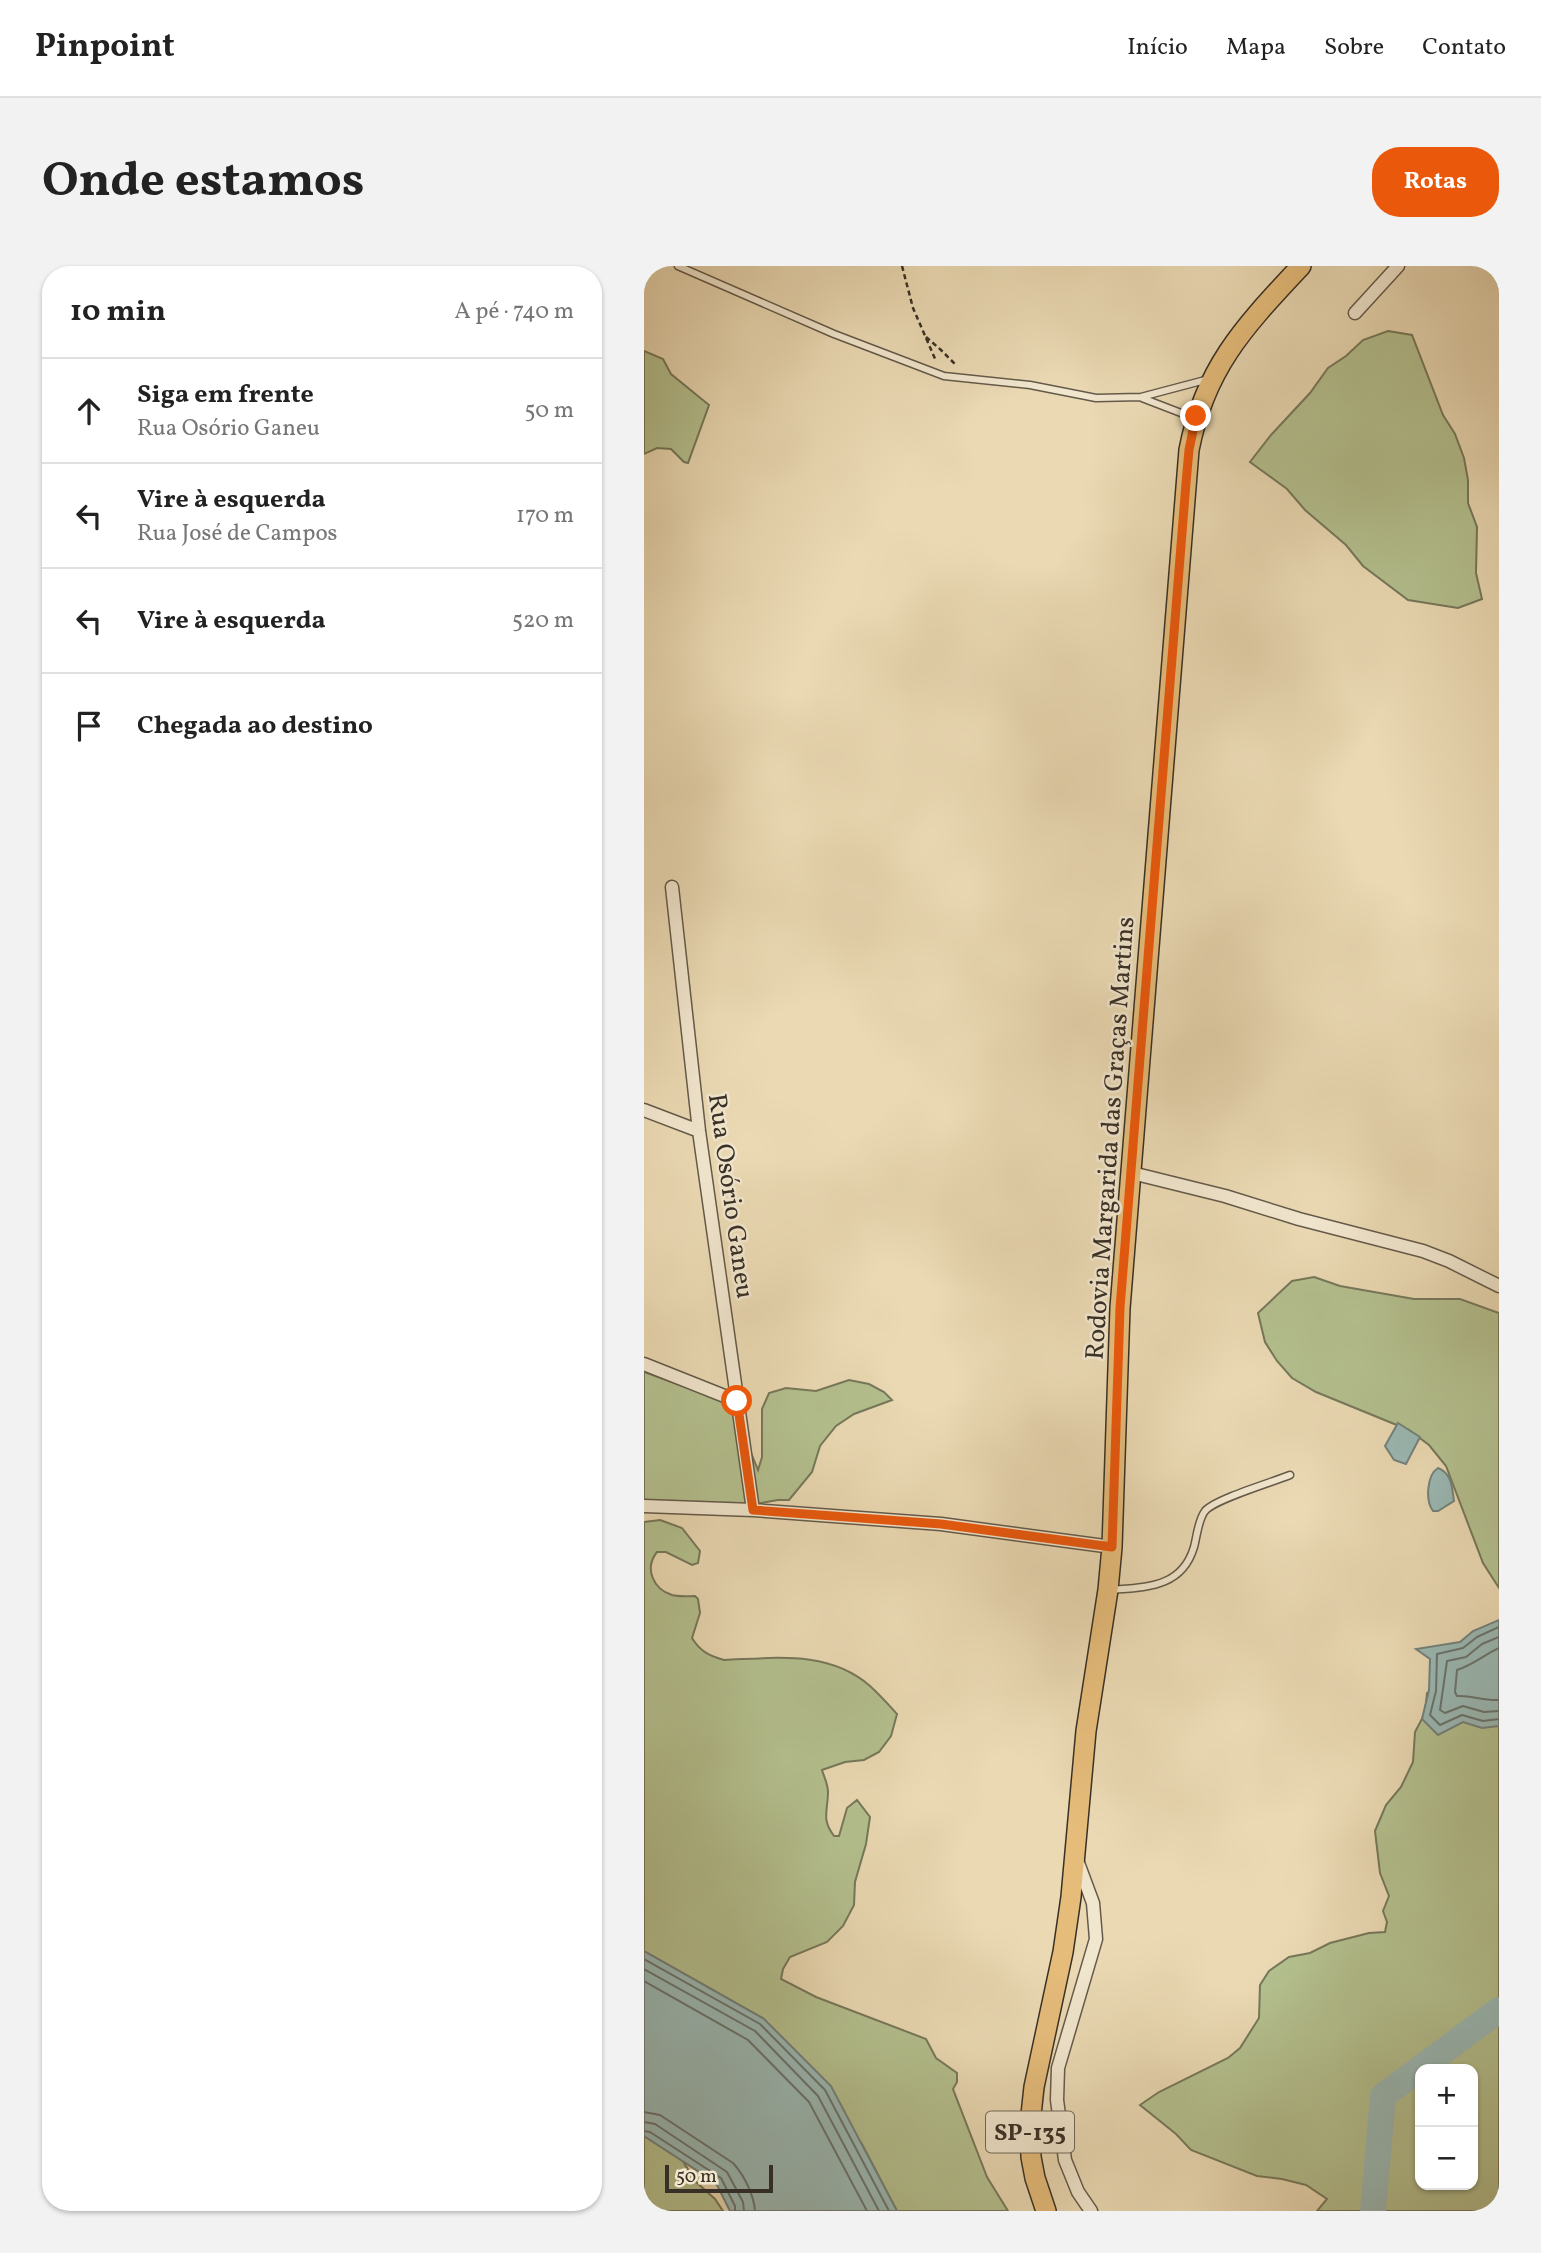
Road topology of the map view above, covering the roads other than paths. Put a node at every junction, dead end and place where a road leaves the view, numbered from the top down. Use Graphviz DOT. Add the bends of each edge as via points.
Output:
graph roads {
  1 [pos="678,266"];
  2 [pos="1301,266"];
  3 [pos="1398,266"];
  4 [pos="1355,313"];
  5 [pos="1211,379"];
  6 [pos="1141,397"];
  7 [pos="1196,419"];
  8 [pos="672,887"];
  9 [pos="644,1110"];
  10 [pos="699,1131"];
  11 [pos="1132,1173"];
  12 [pos="1499,1286"];
  13 [pos="644,1364"];
  14 [pos="737,1401"];
  15 [pos="1290,1475"];
  16 [pos="644,1506"];
  17 [pos="753,1510"];
  18 [pos="1112,1547"];
  19 [pos="1108,1590"];
  20 [pos="1075,1856"];
  21 [pos="1046,2211"];
  22 [pos="1091,2211"];
  1 -- 6 [label="lane" via="944,376 1096,398"];
  2 -- 5 [label="main road, Rodovia Margarida das Graças Martins / SP-135" via="1244,328"];
  3 -- 4 [label="street"];
  5 -- 6 [label="lane"];
  5 -- 7 [label="main road, Rodovia Margarida das Graças Martins / SP-135"];
  6 -- 7 [label="lane"];
  7 -- 11 [label="main road, Rodovia Margarida das Graças Martins / SP-135" via="1186,483"];
  8 -- 10 [label="street, Rua Osório Ganeu"];
  9 -- 10 [label="street"];
  10 -- 14 [label="street, Rua Osório Ganeu"];
  11 -- 12 [label="street" via="1423,1251"];
  11 -- 18 [label="main road, Rodovia Margarida das Graças Martins / SP-135" via="1120,1308"];
  13 -- 14 [label="street"];
  14 -- 17 [label="street, Rua Osório Ganeu"];
  15 -- 19 [label="lane" via="1206,1510 1189,1561 1162,1584"];
  16 -- 17 [label="street"];
  17 -- 18 [label="street" via="941,1524"];
  18 -- 19 [label="main road, Rodovia Margarida das Graças Martins / SP-135"];
  19 -- 20 [label="main road, Rodovia Margarida das Graças Martins / SP-135" via="1086,1731"];
  20 -- 21 [label="main road, Rodovia Margarida das Graças Martins / SP-135" via="1064,1941 1034,2087 1029,2141"];
  20 -- 22 [label="street" via="1090,1892 1097,1928 1058,2068 1057,2109 1065,2160"];
}
